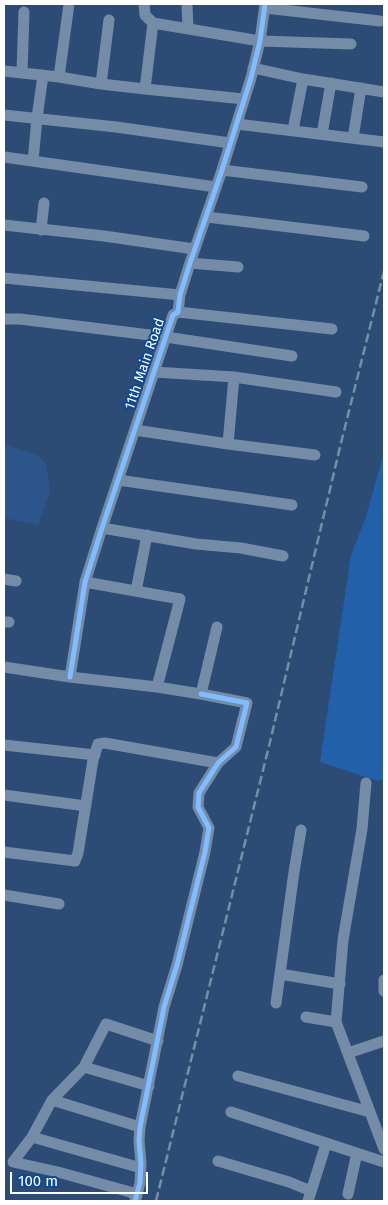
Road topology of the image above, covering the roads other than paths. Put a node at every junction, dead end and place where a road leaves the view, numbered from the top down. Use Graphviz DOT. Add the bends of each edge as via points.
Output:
graph roads {
  1 [pos="69,4"];
  2 [pos="144,4"];
  3 [pos="187,4"];
  4 [pos="265,6"];
  5 [pos="24,12"];
  6 [pos="109,20"];
  7 [pos="380,21"];
  8 [pos="153,23"];
  9 [pos="188,28"];
  10 [pos="260,41"];
  11 [pos="351,44"];
  12 [pos="253,68"];
  13 [pos="4,71"];
  14 [pos="22,72"];
  15 [pos="43,76"];
  16 [pos="59,76"];
  17 [pos="302,79"];
  18 [pos="331,83"];
  19 [pos="101,84"];
  20 [pos="361,88"];
  21 [pos="145,89"];
  22 [pos="384,92"];
  23 [pos="244,99"];
  24 [pos="4,115"];
  25 [pos="37,118"];
  26 [pos="236,124"];
  27 [pos="293,130"];
  28 [pos="322,134"];
  29 [pos="353,138"];
  30 [pos="384,142"];
  31 [pos="230,143"];
  32 [pos="4,157"];
  33 [pos="33,161"];
  34 [pos="222,170"];
  35 [pos="216,187"];
  36 [pos="362,187"];
  37 [pos="44,203"];
  38 [pos="207,217"];
  39 [pos="4,225"];
  40 [pos="41,230"];
  41 [pos="364,236"];
  42 [pos="194,249"];
  43 [pos="190,263"];
  44 [pos="238,266"];
  45 [pos="4,278"];
  46 [pos="180,295"];
  47 [pos="178,312"];
  48 [pos="4,319"];
  49 [pos="332,329"];
  50 [pos="166,337"];
  51 [pos="292,356"];
  52 [pos="154,372"];
  53 [pos="234,377"];
  54 [pos="336,392"];
  55 [pos="135,430"];
  56 [pos="228,444"];
  57 [pos="315,455"];
  58 [pos="118,480"];
  59 [pos="292,505"];
  60 [pos="102,528"];
  61 [pos="147,536"];
  62 [pos="283,556"];
  63 [pos="4,579"];
  64 [pos="16,581"];
  65 [pos="85,582"];
  66 [pos="136,591"];
  67 [pos="217,627"];
  68 [pos="4,667"];
  69 [pos="70,677"];
  70 [pos="156,687"];
  71 [pos="201,694"];
  72 [pos="4,745"];
  73 [pos="95,755"];
  74 [pos="218,763"];
  75 [pos="366,783"];
  76 [pos="4,795"];
  77 [pos="86,806"];
  78 [pos="301,830"];
  79 [pos="4,852"];
  80 [pos="4,895"];
  81 [pos="59,904"];
  82 [pos="280,974"];
  83 [pos="384,980"];
  84 [pos="340,984"];
  85 [pos="384,990"];
  86 [pos="276,1004"];
  87 [pos="306,1017"];
  88 [pos="336,1022"];
  89 [pos="158,1041"];
  90 [pos="384,1041"];
  91 [pos="348,1053"];
  92 [pos="84,1067"];
  93 [pos="238,1076"];
  94 [pos="149,1086"];
  95 [pos="52,1100"];
  96 [pos="230,1112"];
  97 [pos="370,1112"];
  98 [pos="140,1127"];
  99 [pos="32,1137"];
  100 [pos="326,1144"];
  101 [pos="384,1149"];
  102 [pos="357,1153"];
  103 [pos="218,1161"];
  104 [pos="384,1162"];
  105 [pos="141,1168"];
  106 [pos="348,1194"];
  107 [pos="310,1196"];
  108 [pos="136,1199"];
  1 -- 16 [label="street"];
  2 -- 8 [label="street" via="145,15"];
  3 -- 9 [label="street"];
  4 -- 7 [label="street"];
  4 -- 10 [label="street, 11th Main Road"];
  5 -- 14 [label="street"];
  6 -- 19 [label="street"];
  8 -- 9 [label="street"];
  8 -- 21 [label="street"];
  9 -- 10 [label="street"];
  10 -- 11 [label="street"];
  10 -- 12 [label="street, 11th Main Road"];
  12 -- 17 [label="street"];
  12 -- 23 [label="street, 11th Main Road"];
  13 -- 14 [label="street"];
  14 -- 15 [label="street"];
  15 -- 16 [label="street"];
  15 -- 25 [label="street"];
  16 -- 19 [label="street"];
  17 -- 18 [label="street"];
  17 -- 27 [label="street"];
  18 -- 20 [label="street"];
  18 -- 28 [label="street"];
  19 -- 21 [label="street"];
  20 -- 22 [label="street"];
  20 -- 29 [label="street"];
  21 -- 23 [label="street"];
  23 -- 26 [label="street, 11th Main Road"];
  24 -- 25 [label="street"];
  25 -- 31 [label="street"];
  25 -- 33 [label="street"];
  26 -- 27 [label="street"];
  26 -- 31 [label="street, 11th Main Road"];
  27 -- 28 [label="street"];
  28 -- 29 [label="street"];
  29 -- 30 [label="street"];
  31 -- 34 [label="street, 11th Main Road"];
  32 -- 33 [label="street"];
  33 -- 35 [label="street"];
  34 -- 35 [label="street, 11th Main Road"];
  34 -- 36 [label="street"];
  35 -- 38 [label="street, 11th Main Road"];
  37 -- 40 [label="street"];
  38 -- 41 [label="street"];
  38 -- 42 [label="street, 11th Main Road"];
  39 -- 40 [label="street"];
  40 -- 42 [label="street"];
  42 -- 43 [label="street, 11th Main Road"];
  43 -- 44 [label="street"];
  43 -- 46 [label="street, 11th Main Road"];
  45 -- 46 [label="street"];
  46 -- 47 [label="street, 11th Main Road"];
  47 -- 49 [label="street"];
  47 -- 50 [label="street, 11th Main Road" via="173,315"];
  48 -- 50 [label="street"];
  50 -- 51 [label="street"];
  50 -- 52 [label="street, 11th Main Road"];
  52 -- 53 [label="street"];
  52 -- 55 [label="street, 11th Main Road"];
  53 -- 54 [label="street"];
  53 -- 56 [label="street"];
  55 -- 56 [label="street"];
  55 -- 58 [label="street, 11th Main Road"];
  56 -- 57 [label="street"];
  58 -- 59 [label="street"];
  58 -- 60 [label="street, 11th Main Road"];
  60 -- 61 [label="street"];
  60 -- 65 [label="street, 11th Main Road"];
  61 -- 62 [label="street"];
  61 -- 66 [label="street"];
  63 -- 64 [label="street"];
  65 -- 66 [label="street"];
  65 -- 69 [label="street, 11th Main Road"];
  66 -- 70 [label="street" via="180,598"];
  67 -- 71 [label="street"];
  68 -- 69 [label="street"];
  69 -- 70 [label="street"];
  70 -- 71 [label="street"];
  71 -- 74 [label="street" via="247,703 236,747"];
  72 -- 73 [label="street"];
  73 -- 74 [label="street" via="98,744 105,743"];
  73 -- 77 [label="street"];
  74 -- 89 [label="street" via="199,793 198,807 209,828"];
  75 -- 84 [label="street"];
  76 -- 77 [label="street"];
  77 -- 79 [label="street" via="75,861"];
  78 -- 82 [label="street"];
  80 -- 81 [label="street"];
  82 -- 84 [label="street"];
  82 -- 86 [label="street"];
  83 -- 85 [label="street"];
  84 -- 88 [label="street"];
  87 -- 88 [label="street"];
  88 -- 91 [label="street"];
  89 -- 92 [label="street" via="106,1024"];
  89 -- 94 [label="street"];
  90 -- 91 [label="street"];
  91 -- 97 [label="street"];
  92 -- 94 [label="street"];
  92 -- 95 [label="street"];
  93 -- 97 [label="street"];
  94 -- 98 [label="street"];
  95 -- 98 [label="street"];
  95 -- 99 [label="street"];
  96 -- 100 [label="street"];
  97 -- 101 [label="street"];
  98 -- 105 [label="street"];
  99 -- 105 [label="street"];
  99 -- 108 [label="street" via="13,1162 130,1192"];
  100 -- 102 [label="street"];
  100 -- 107 [label="street"];
  102 -- 104 [label="street"];
  102 -- 106 [label="street"];
  103 -- 107 [label="street" via="289,1182"];
  105 -- 108 [label="street"];
}
